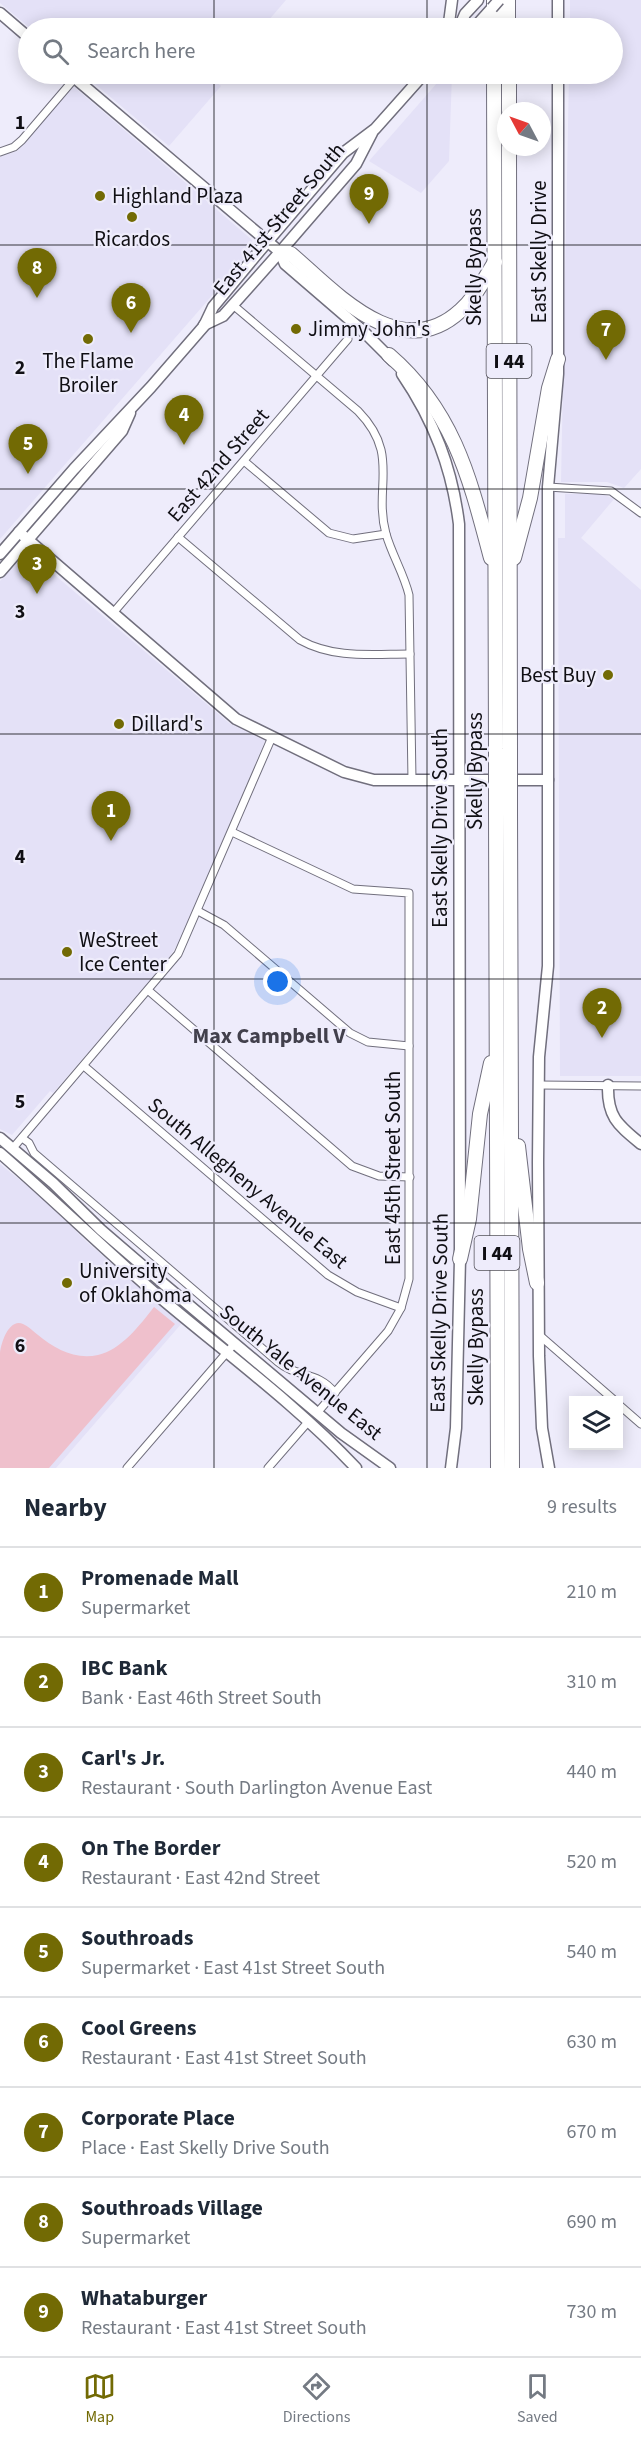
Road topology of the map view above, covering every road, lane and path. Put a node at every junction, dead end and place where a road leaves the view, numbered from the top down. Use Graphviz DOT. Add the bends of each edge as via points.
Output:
graph roads {
  1 [pos="452,0"];
  2 [pos="496,0"];
  3 [pos="508,0"];
  4 [pos="558,0"];
  5 [pos="474,4"];
  6 [pos="1,16"];
  7 [pos="450,18"];
  8 [pos="463,18"];
  9 [pos="482,18"];
  10 [pos="495,18"];
  11 [pos="508,18"];
  12 [pos="558,18"];
  13 [pos="18,29"];
  14 [pos="67,84"];
  15 [pos="82,84"];
  16 [pos="415,84"];
  17 [pos="494,84"];
  18 [pos="508,84"];
  19 [pos="558,84"];
  20 [pos="509,102"];
  21 [pos="375,129"];
  22 [pos="0,152"];
  23 [pos="509,156"];
  24 [pos="267,241"];
  25 [pos="280,252"];
  26 [pos="495,262"];
  27 [pos="233,305"];
  28 [pos="204,326"];
  29 [pos="348,339"];
  30 [pos="389,355"];
  31 [pos="558,359"];
  32 [pos="317,376"];
  33 [pos="132,410"];
  34 [pos="244,461"];
  35 [pos="548,487"];
  36 [pos="641,513"];
  37 [pos="19,532"];
  38 [pos="386,534"];
  39 [pos="178,537"];
  40 [pos="28,540"];
  41 [pos="0,554"];
  42 [pos="0,572"];
  43 [pos="503,576"];
  44 [pos="113,613"];
  45 [pos="410,654"];
  46 [pos="272,737"];
  47 [pos="412,780"];
  48 [pos="459,780"];
  49 [pos="548,780"];
  50 [pos="503,812"];
  51 [pos="232,832"];
  52 [pos="198,911"];
  53 [pos="148,991"];
  54 [pos="496,1037"];
  55 [pos="409,1046"];
  56 [pos="84,1066"];
  57 [pos="539,1085"];
  58 [pos="608,1086"];
  59 [pos="641,1086"];
  60 [pos="511,1095"];
  61 [pos="0,1137"];
  62 [pos="22,1138"];
  63 [pos="641,1144"];
  64 [pos="13,1148"];
  65 [pos="2,1155"];
  66 [pos="410,1177"];
  67 [pos="460,1259"];
  68 [pos="537,1283"];
  69 [pos="165,1285"];
  70 [pos="157,1295"];
  71 [pos="401,1308"];
  72 [pos="538,1334"];
  73 [pos="235,1343"];
  74 [pos="226,1353"];
  75 [pos="335,1393"];
  76 [pos="608,1396"];
  77 [pos="623,1408"];
  78 [pos="317,1413"];
  79 [pos="308,1422"];
  80 [pos="641,1424"];
  81 [pos="271,1467"];
  82 [pos="450,1467"];
  83 [pos="127,1468"];
  84 [pos="356,1468"];
  85 [pos="390,1468"];
  86 [pos="498,1468"];
  87 [pos="512,1468"];
  88 [pos="549,1468"];
  1 -- 7 [label="main road"];
  2 -- 9 [label="main road"];
  2 -- 10 [label="highway"];
  3 -- 11 [label="highway"];
  4 -- 12 [label="main road"];
  5 -- 8 [label="main road"];
  6 -- 13 [label="main road"];
  14 -- 22 [label="street" via="22,140"];
  15 -- 24 [label="main road, East Skelly Drive South"];
  16 -- 21 [label="main road, East 41st Street South"];
  17 -- 26 [label="highway, Skelly Bypass / I 44"];
  18 -- 20 [label="highway"];
  19 -- 31 [label="main road, East Skelly Drive"];
  21 -- 24 [label="main road, East 41st Street South" via="343,153"];
  21 -- 25 [label="main road, East 41st Street South" via="356,164"];
  23 -- 43 [label="highway, Skelly Bypass / I 44"];
  24 -- 25 [label="main road, East Skelly Drive South"];
  24 -- 28 [label="main road, East 41st Street South" via="213,308"];
  25 -- 26 [label="highway" via="291,254 364,315 385,326 408,330 431,327 452,318 475,294"];
  25 -- 27 [label="main road, East 41st Street South"];
  25 -- 30 [label="main road, East Skelly Drive South" via="285,264"];
  26 -- 43 [label="highway, Skelly Bypass / I 44"];
  27 -- 28 [label="main road, East 41st Street South" via="223,316"];
  27 -- 32 [label="street"];
  28 -- 33 [label="main road, East 41st Street South"];
  29 -- 32 [label="street, East 42nd Street"];
  30 -- 43 [label="highway" via="424,392 459,450"];
  30 -- 48 [label="main road, East Skelly Drive South" via="437,434 455,495 459,532"];
  31 -- 35 [label="main road"];
  31 -- 43 [label="highway" via="549,388 530,498"];
  32 -- 34 [label="street, East 42nd Street"];
  32 -- 38 [label="street" via="358,411 376,435 383,459"];
  33 -- 37 [label="main road, East 41st Street South"];
  33 -- 40 [label="main road, East 41st Street South" via="122,431"];
  34 -- 38 [label="street" via="329,533 353,539"];
  34 -- 39 [label="street, East 42nd Street"];
  35 -- 36 [label="street" via="611,491"];
  35 -- 49 [label="main road"];
  37 -- 40 [label="main road"];
  37 -- 41 [label="main road, East 41st Street South"];
  38 -- 45 [label="street" via="409,596"];
  39 -- 44 [label="street, East 42nd Street"];
  39 -- 45 [label="street" via="310,646 336,654"];
  40 -- 42 [label="main road, East 41st Street South"];
  40 -- 44 [label="main road"];
  43 -- 50 [label="highway, Skelly Bypass / I 44, bridge" via="510,748"];
  43 -- 50 [label="highway, Skelly Bypass / I 44, bridge" via="496,749"];
  44 -- 46 [label="main road" via="228,713"];
  45 -- 47 [label="street"];
  46 -- 47 [label="main road" via="356,777"];
  46 -- 51 [label="street"];
  47 -- 48 [label="main road"];
  48 -- 49 [label="main road"];
  48 -- 67 [label="main road, East Skelly Drive South"];
  49 -- 57 [label="main road" via="548,966"];
  50 -- 54 [label="highway, Skelly Bypass / I 44"];
  50 -- 60 [label="highway, Skelly Bypass / I 44"];
  51 -- 52 [label="street"];
  51 -- 55 [label="street, East 45th Street South" via="353,889 409,893"];
  52 -- 53 [label="street" via="178,954"];
  52 -- 55 [label="street" via="224,925 350,1033 368,1042"];
  53 -- 56 [label="street"];
  53 -- 66 [label="street" via="344,1160 370,1173"];
  54 -- 67 [label="highway" via="480,1114 470,1219"];
  54 -- 86 [label="highway, Skelly Bypass / I 44"];
  55 -- 66 [label="street, East 45th Street South"];
  56 -- 62 [label="street"];
  56 -- 71 [label="street, South Allegheny Avenue East" via="328,1275 357,1292"];
  57 -- 58 [label="street"];
  57 -- 68 [label="main road"];
  58 -- 59 [label="street"];
  58 -- 63 [label="main road" via="613,1118"];
  60 -- 68 [label="highway"];
  60 -- 87 [label="highway, Skelly Bypass / I 44"];
  61 -- 64 [label="main road, South Yale Avenue East"];
  62 -- 64 [label="street"];
  62 -- 75 [label="street, South Yale Avenue East" via="282,1366 321,1379"];
  64 -- 65 [label="main road"];
  64 -- 69 [label="main road, South Yale Avenue East"];
  65 -- 70 [label="main road, South Yale Avenue East"];
  66 -- 71 [label="street, East 45th Street South" via="409,1279"];
  67 -- 82 [label="main road, East Skelly Drive South" via="456,1418"];
  68 -- 72 [label="main road"];
  69 -- 70 [label="main road"];
  69 -- 73 [label="main road, South Yale Avenue East"];
  70 -- 74 [label="main road, South Yale Avenue East"];
  71 -- 75 [label="street, East 45th Street South" via="388,1331"];
  72 -- 76 [label="street"];
  72 -- 88 [label="main road" via="542,1428"];
  73 -- 74 [label="street"];
  73 -- 78 [label="main road, South Yale Avenue East"];
  74 -- 79 [label="main road, South Yale Avenue East"];
  74 -- 83 [label="street"];
  75 -- 78 [label="street, East 45th Street South"];
  77 -- 80 [label="street"];
  78 -- 79 [label="main road"];
  78 -- 85 [label="main road, South Yale Avenue East"];
  79 -- 81 [label="street"];
  79 -- 84 [label="main road, South Yale Avenue East"];
}
